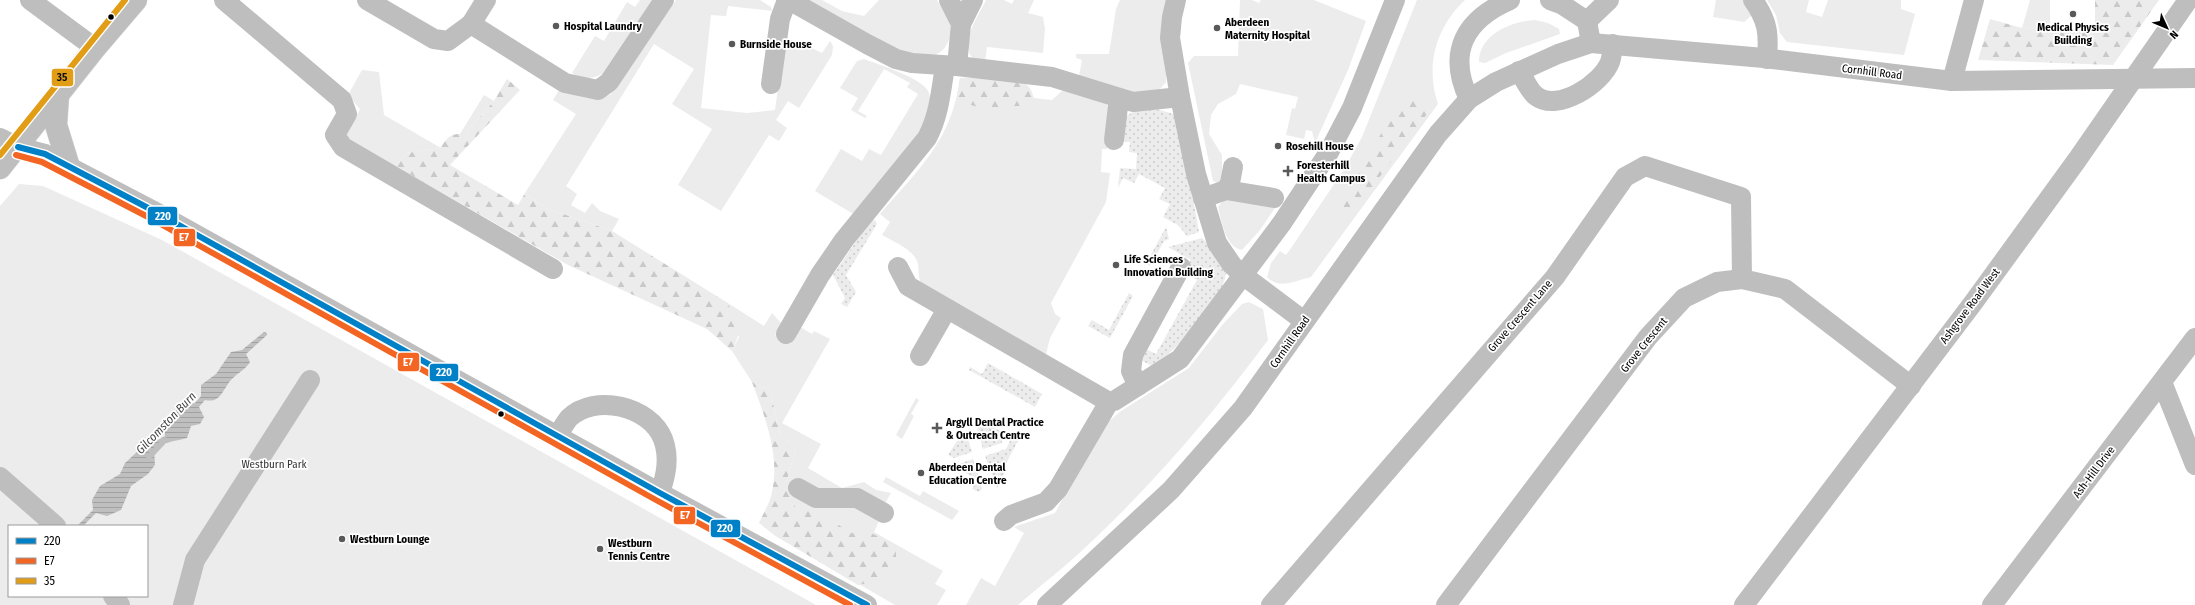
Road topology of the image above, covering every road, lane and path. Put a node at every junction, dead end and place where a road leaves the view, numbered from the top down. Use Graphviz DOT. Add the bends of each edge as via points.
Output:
graph roads {
  1 [pos="30,0"];
  2 [pos="136,0"];
  3 [pos="224,0"];
  4 [pos="486,0"];
  5 [pos="664,0"];
  6 [pos="788,0"];
  7 [pos="949,0"];
  8 [pos="973,0"];
  9 [pos="1176,0"];
  10 [pos="1395,0"];
  11 [pos="1510,0"];
  12 [pos="1550,0"];
  13 [pos="1609,0"];
  14 [pos="1753,0"];
  15 [pos="1974,0"];
  16 [pos="2188,0"];
  17 [pos="374,5"];
  18 [pos="1587,21"];
  19 [pos="471,24"];
  20 [pos="961,24"];
  21 [pos="1591,43"];
  22 [pos="1613,44"];
  23 [pos="95,48"];
  24 [pos="1767,59"];
  25 [pos="951,66"];
  26 [pos="1519,71"];
  27 [pos="2195,78"];
  28 [pos="2133,79"];
  29 [pos="1952,81"];
  30 [pos="771,84"];
  31 [pos="58,96"];
  32 [pos="1180,97"];
  33 [pos="1118,98"];
  34 [pos="1469,99"];
  35 [pos="1114,140"];
  36 [pos="9,142"];
  37 [pos="69,167"];
  38 [pos="1233,167"];
  39 [pos="0,168"];
  40 [pos="1226,190"];
  41 [pos="1202,198"];
  42 [pos="1274,198"];
  43 [pos="898,267"];
  44 [pos="1181,267"];
  45 [pos="554,269"];
  46 [pos="1244,276"];
  47 [pos="1742,279"];
  48 [pos="947,309"];
  49 [pos="1304,321"];
  50 [pos="786,334"];
  51 [pos="2195,338"];
  52 [pos="920,356"];
  53 [pos="1131,375"];
  54 [pos="310,380"];
  55 [pos="2162,382"];
  56 [pos="1911,386"];
  57 [pos="1109,402"];
  58 [pos="557,436"];
  59 [pos="2195,465"];
  60 [pos="0,477"];
  61 [pos="798,488"];
  62 [pos="660,493"];
  63 [pos="884,513"];
  64 [pos="1004,522"];
  65 [pos="55,525"];
  66 [pos="183,605"];
  67 [pos="867,605"];
  68 [pos="1047,605"];
  69 [pos="1271,605"];
  70 [pos="1446,605"];
  71 [pos="1744,605"];
  72 [pos="1992,605"];
  1 -- 23 [label="street"];
  2 -- 23 [label="main road"];
  3 -- 45 [label="street" via="342,100 347,114 335,135 343,147"];
  4 -- 19 [label="street"];
  5 -- 19 [label="street" via="609,82 598,90 565,83"];
  6 -- 25 [label="street" via="896,59 919,64"];
  6 -- 30 [label="street" via="780,19"];
  7 -- 20 [label="street"];
  8 -- 20 [label="street"];
  9 -- 32 [label="street" via="1170,38"];
  10 -- 46 [label="street" via="1352,108 1329,152"];
  11 -- 34 [label="street" via="1495,6 1480,18 1461,46 1458,72"];
  12 -- 18 [label="street"];
  13 -- 18 [label="street"];
  14 -- 24 [label="street" via="1762,12 1766,24 1769,37"];
  15 -- 29 [label="street" via="1956,36"];
  16 -- 28 [label="street, Ashgrove Road West"];
  17 -- 19 [label="street" via="434,39 448,41"];
  18 -- 21 [label="street"];
  20 -- 25 [label="street"];
  21 -- 22 [label="street, Cornhill Road"];
  21 -- 26 [label="street, Cornhill Road"];
  22 -- 24 [label="street, Cornhill Road"];
  22 -- 26 [label="street" via="1610,62 1597,81 1576,96 1551,102 1536,96"];
  23 -- 31 [label="main road"];
  24 -- 29 [label="street, Cornhill Road"];
  25 -- 33 [label="street" via="1052,77"];
  25 -- 50 [label="street" via="927,138 844,240 791,311"];
  26 -- 34 [label="street, Cornhill Road"];
  27 -- 28 [label="street, Cornhill Road"];
  28 -- 29 [label="street, Cornhill Road"];
  28 -- 56 [label="street, Ashgrove Road West" via="2077,160"];
  31 -- 36 [label="main road"];
  31 -- 37 [label="main road" via="56,125"];
  32 -- 33 [label="street" via="1133,102"];
  32 -- 41 [label="street"];
  33 -- 35 [label="street"];
  34 -- 49 [label="street, Cornhill Road" via="1438,134"];
  36 -- 37 [label="street" via="45,154"];
  36 -- 39 [label="main road"];
  37 -- 58 [label="street" via="152,210"];
  38 -- 40 [label="street"];
  40 -- 41 [label="street"];
  40 -- 42 [label="street"];
  41 -- 46 [label="street" via="1217,243 1232,265"];
  43 -- 48 [label="street" via="908,286"];
  44 -- 53 [label="street" via="1133,355"];
  46 -- 49 [label="street"];
  46 -- 53 [label="street" via="1180,359"];
  47 -- 56 [label="street, Grove Crescent" via="1785,289"];
  47 -- 69 [label="street, Grove Crescent Lane" via="1741,197 1645,166 1625,176 1555,277"];
  47 -- 70 [label="street, Grove Crescent" via="1717,282 1684,298 1648,337"];
  48 -- 52 [label="street"];
  48 -- 57 [label="street"];
  49 -- 68 [label="street, Cornhill Road" via="1243,408 1171,490"];
  51 -- 55 [label="street, Ash-Hill Drive"];
  53 -- 57 [label="street"];
  54 -- 66 [label="street" via="195,560"];
  55 -- 59 [label="street"];
  55 -- 72 [label="street, Ash-Hill Drive"];
  56 -- 71 [label="street, Ashgrove Road West"];
  57 -- 64 [label="street" via="1058,490 1046,502 1011,515"];
  58 -- 62 [label="street"];
  58 -- 62 [label="street" via="570,418 592,406 620,406 635,411 659,430 663,440 667,474"];
  60 -- 65 [label="street"];
  61 -- 63 [label="street" via="816,498 857,498"];
  62 -- 67 [label="street"];
}
